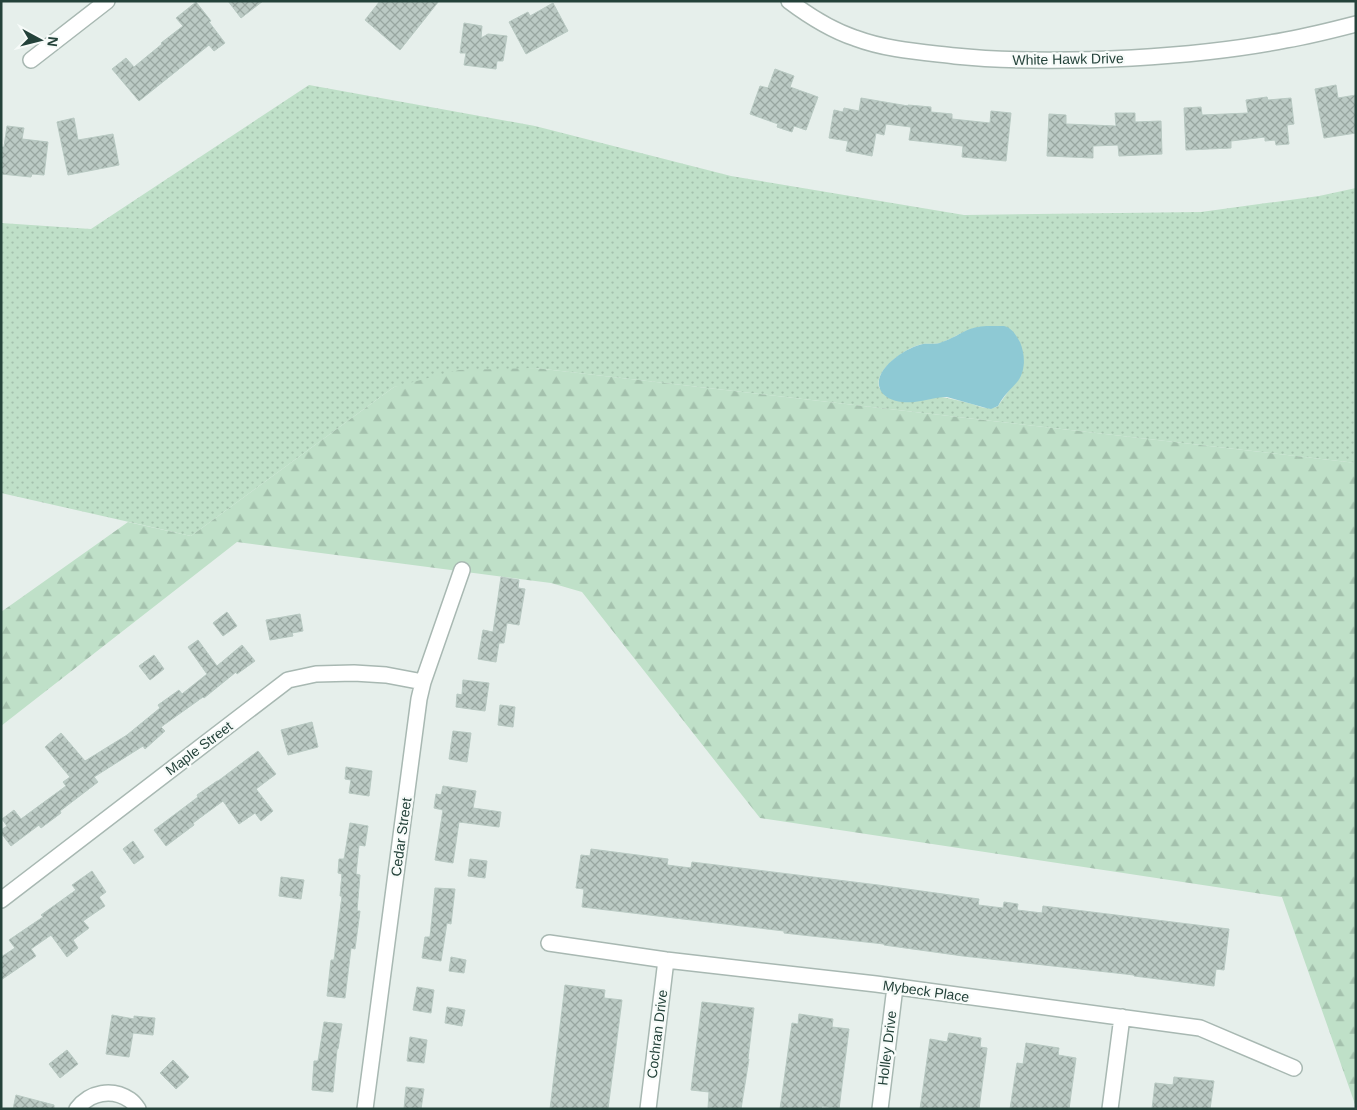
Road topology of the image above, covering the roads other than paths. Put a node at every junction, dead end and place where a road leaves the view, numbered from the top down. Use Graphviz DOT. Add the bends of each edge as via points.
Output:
graph roads {
  1 [pos="107,1"];
  2 [pos="789,1"];
  3 [pos="1356,24"];
  4 [pos="31,60"];
  5 [pos="462,570"];
  6 [pos="423,682"];
  7 [pos="1,900"];
  8 [pos="549,943"];
  9 [pos="666,960"];
  10 [pos="895,986"];
  11 [pos="1122,1017"];
  12 [pos="1294,1068"];
  13 [pos="77,1109"];
  14 [pos="138,1109"];
  15 [pos="365,1109"];
  16 [pos="648,1109"];
  17 [pos="880,1109"];
  18 [pos="1110,1109"];
  1 -- 4 [label="street"];
  2 -- 3 [label="street, White Hawk Drive" via="821,23 885,47 923,53 1055,61 1199,53 1286,40"];
  5 -- 6 [label="street, Cedar Street"];
  6 -- 7 [label="street, Maple Street" via="354,673 316,674 288,680"];
  6 -- 15 [label="street, Cedar Street"];
  8 -- 9 [label="street, Mybeck Place"];
  9 -- 10 [label="street, Mybeck Place"];
  9 -- 16 [label="street, Cochran Drive"];
  10 -- 11 [label="street, Mybeck Place"];
  10 -- 17 [label="street, Holley Drive"];
  11 -- 12 [label="street, Mybeck Place" via="1200,1028"];
  11 -- 18 [label="street"];
  13 -- 14 [label="street" via="93,1095 115,1093 131,1100"];
}
